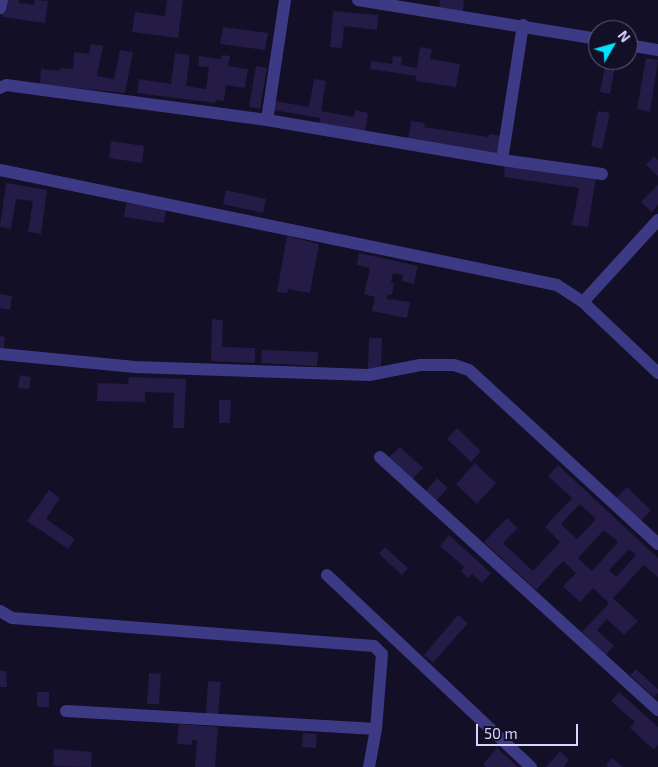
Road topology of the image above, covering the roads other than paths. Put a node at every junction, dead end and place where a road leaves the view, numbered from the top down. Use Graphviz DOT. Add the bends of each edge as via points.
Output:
graph roads {
  1 [pos="2,0"];
  2 [pos="285,0"];
  3 [pos="358,0"];
  4 [pos="0,8"];
  5 [pos="523,25"];
  6 [pos="588,37"];
  7 [pos="638,47"];
  8 [pos="658,50"];
  9 [pos="0,88"];
  10 [pos="266,120"];
  11 [pos="502,160"];
  12 [pos="0,170"];
  13 [pos="602,174"];
  14 [pos="658,220"];
  15 [pos="583,302"];
  16 [pos="0,354"];
  17 [pos="658,373"];
  18 [pos="380,457"];
  19 [pos="658,544"];
  20 [pos="327,575"];
  21 [pos="1,613"];
  22 [pos="658,710"];
  23 [pos="66,711"];
  24 [pos="376,729"];
  25 [pos="369,767"];
  26 [pos="531,767"];
  1 -- 4 [label="street"];
  2 -- 10 [label="street"];
  3 -- 5 [label="street"];
  5 -- 6 [label="street"];
  5 -- 11 [label="street"];
  7 -- 8 [label="street"];
  9 -- 10 [label="street" via="6,85"];
  10 -- 11 [label="street"];
  11 -- 13 [label="street"];
  12 -- 15 [label="street" via="525,276 557,285"];
  14 -- 15 [label="street"];
  15 -- 17 [label="street"];
  16 -- 19 [label="street" via="135,367 369,375 420,365 454,365 469,370"];
  18 -- 22 [label="street"];
  20 -- 26 [label="street"];
  21 -- 24 [label="street" via="12,618 374,646 382,654"];
  23 -- 24 [label="street"];
  24 -- 25 [label="street"];
}
